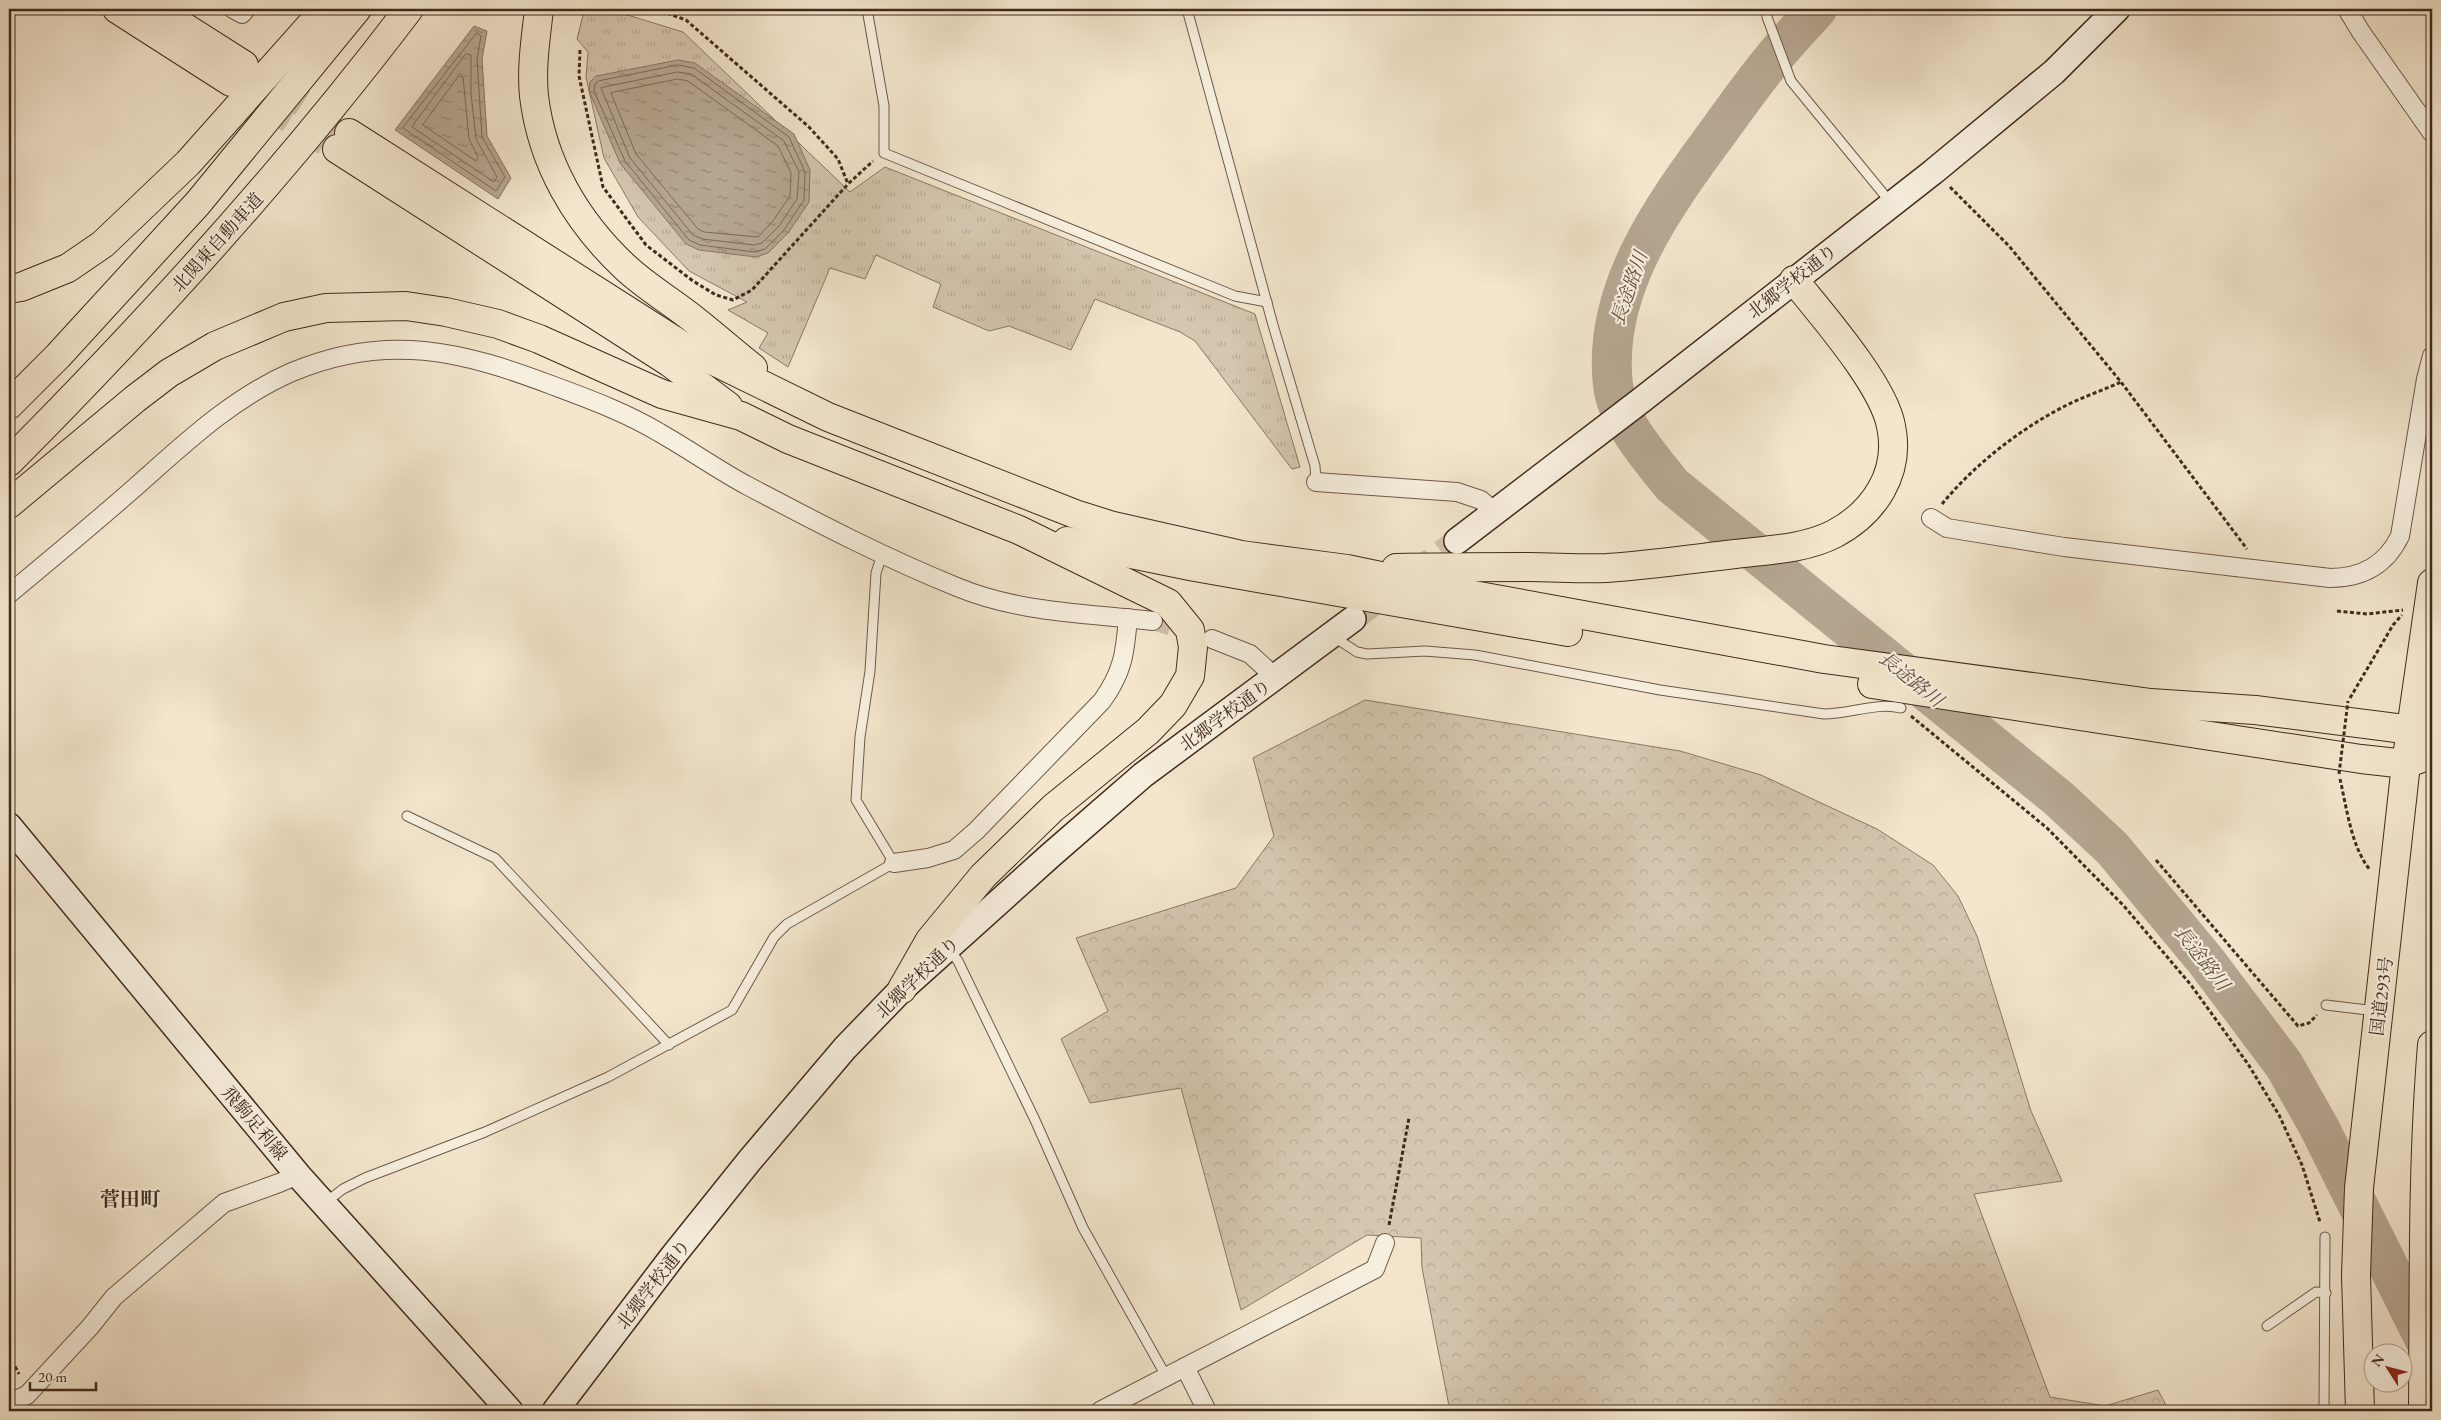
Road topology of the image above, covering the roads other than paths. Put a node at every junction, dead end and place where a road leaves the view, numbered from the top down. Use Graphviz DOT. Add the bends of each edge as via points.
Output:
graph roads {
  1 [pos="117,9"];
  2 [pos="156,9"];
  3 [pos="233,9"];
  4 [pos="246,9"];
  5 [pos="325,9"];
  6 [pos="357,9"];
  7 [pos="409,9"];
  8 [pos="539,9"];
  9 [pos="867,9"];
  10 [pos="1187,9"];
  11 [pos="1767,9"];
  12 [pos="2117,9"];
  13 [pos="2348,9"];
  14 [pos="2432,133"];
  15 [pos="1892,204"];
  16 [pos="1794,280"];
  17 [pos="9,289"];
  18 [pos="1267,302"];
  19 [pos="2432,356"];
  20 [pos="786,397"];
  21 [pos="9,405"];
  22 [pos="741,416"];
  23 [pos="9,462"];
  24 [pos="1316,482"];
  25 [pos="9,504"];
  26 [pos="1495,512"];
  27 [pos="1931,518"];
  28 [pos="1020,530"];
  29 [pos="1457,541"];
  30 [pos="882,555"];
  31 [pos="1347,569"];
  32 [pos="2432,583"];
  33 [pos="9,594"];
  34 [pos="1128,618"];
  35 [pos="1353,619"];
  36 [pos="1153,621"];
  37 [pos="1332,636"];
  38 [pos="1212,640"];
  39 [pos="1828,668"];
  40 [pos="1276,678"];
  41 [pos="1986,692"];
  42 [pos="1901,708"];
  43 [pos="2422,734"];
  44 [pos="2432,754"];
  45 [pos="2406,764"];
  46 [pos="407,816"];
  47 [pos="9,826"];
  48 [pos="894,863"];
  49 [pos="947,947"];
  50 [pos="902,989"];
  51 [pos="2326,1005"];
  52 [pos="2379,1011"];
  53 [pos="2432,1044"];
  54 [pos="670,1045"];
  55 [pos="298,1174"];
  56 [pos="323,1204"];
  57 [pos="2325,1237"];
  58 [pos="1385,1243"];
  59 [pos="2326,1293"];
  60 [pos="2267,1326"];
  61 [pos="1185,1367"];
  62 [pos="1166,1376"];
  63 [pos="9,1402"];
  64 [pos="510,1411"];
  65 [pos="556,1411"];
  66 [pos="1100,1411"];
  67 [pos="1208,1411"];
  68 [pos="2324,1411"];
  69 [pos="2360,1411"];
  70 [pos="2423,1411"];
  1 -- 2 [label="highway" via="238,74"];
  3 -- 4 [label="street" via="242,14"];
  5 -- 17 [label="highway" via="188,163 103,244 68,268"];
  6 -- 21 [label="highway" via="198,203"];
  7 -- 23 [label="highway, 北関東自動車道" via="242,215 112,358"];
  8 -- 20 [label="highway" via="534,52 535,103 541,136 555,174 572,205 625,267"];
  9 -- 18 [label="lane" via="884,106 884,153 1235,296"];
  10 -- 18 [label="lane"];
  11 -- 15 [label="lane" via="1767,17 1791,81"];
  12 -- 15 [label="street, 北郷学校通り" via="2054,72"];
  13 -- 14 [label="street"];
  15 -- 16 [label="street, 北郷学校通り"];
  16 -- 26 [label="street, 北郷学校通り"];
  16 -- 31 [label="highway" via="1868,377 1883,402 1891,425 1893,443 1888,478 1880,495 1851,524 1832,535 1782,549 1606,568"];
  18 -- 24 [label="lane" via="1315,466"];
  19 -- 27 [label="street" via="2400,536 2393,550 2370,571 2345,578 2064,547 1947,528"];
  20 -- 22 [label="highway" via="683,346 343,141 669,362"];
  20 -- 31 [label="highway" via="919,453 1113,526 1241,554"];
  22 -- 25 [label="highway" via="662,394 498,324 406,306 326,308 284,317 250,329 169,373"];
  22 -- 28 [label="highway" via="806,446"];
  24 -- 26 [label="street" via="1457,492 1480,500"];
  26 -- 29 [label="street, 北郷学校通り"];
  28 -- 39 [label="highway" via="1105,550"];
  28 -- 50 [label="highway" via="1168,603 1190,630 1193,647 1190,676 1173,705 1148,731 1053,808 983,876 930,940"];
  30 -- 33 [label="street" via="748,486 657,431 576,394 474,358 438,351 374,350 292,372 229,407"];
  30 -- 34 [label="street" via="986,598 1029,608"];
  30 -- 48 [label="lane" via="876,574 870,671 860,736 856,800"];
  31 -- 39 [label="highway"];
  32 -- 43 [label="highway, 国道293号"];
  34 -- 36 [label="street"];
  34 -- 48 [label="street" via="1122,668 1102,700 954,850"];
  35 -- 37 [label="street, 北郷学校通り"];
  37 -- 40 [label="street, 北郷学校通り"];
  37 -- 42 [label="lane" via="1367,654 1425,651 1475,655 1660,690 1824,714 1844,714 1888,705"];
  38 -- 40 [label="street" via="1250,654"];
  39 -- 41 [label="highway"];
  40 -- 49 [label="street, 北郷学校通り" via="1143,775"];
  41 -- 43 [label="highway" via="2255,710"];
  41 -- 45 [label="highway" via="2351,758"];
  43 -- 45 [label="highway, 国道293号"];
  44 -- 45 [label="highway"];
  45 -- 52 [label="highway, 国道293号"];
  46 -- 54 [label="lane" via="495,858"];
  47 -- 55 [label="street, 飛駒足利線"];
  48 -- 54 [label="lane" via="787,924 774,936 732,1010"];
  49 -- 50 [label="street, 北郷学校通り"];
  49 -- 62 [label="lane" via="958,961 1083,1228"];
  50 -- 65 [label="street, 北郷学校通り" via="845,1048 750,1160"];
  51 -- 52 [label="lane"];
  52 -- 69 [label="highway, 国道293号" via="2363,1146 2356,1275"];
  53 -- 70 [label="highway" via="2427,1106"];
  54 -- 56 [label="lane" via="608,1077 485,1132 365,1178"];
  55 -- 56 [label="street, 飛駒足利線"];
  55 -- 63 [label="street" via="224,1202 114,1297 27,1396"];
  56 -- 64 [label="street, 飛駒足利線"];
  57 -- 59 [label="lane"];
  58 -- 61 [label="street" via="1375,1269"];
  59 -- 60 [label="lane" via="2316,1292"];
  59 -- 68 [label="lane"];
  61 -- 62 [label="street"];
  61 -- 67 [label="street"];
  62 -- 66 [label="street"];
}
